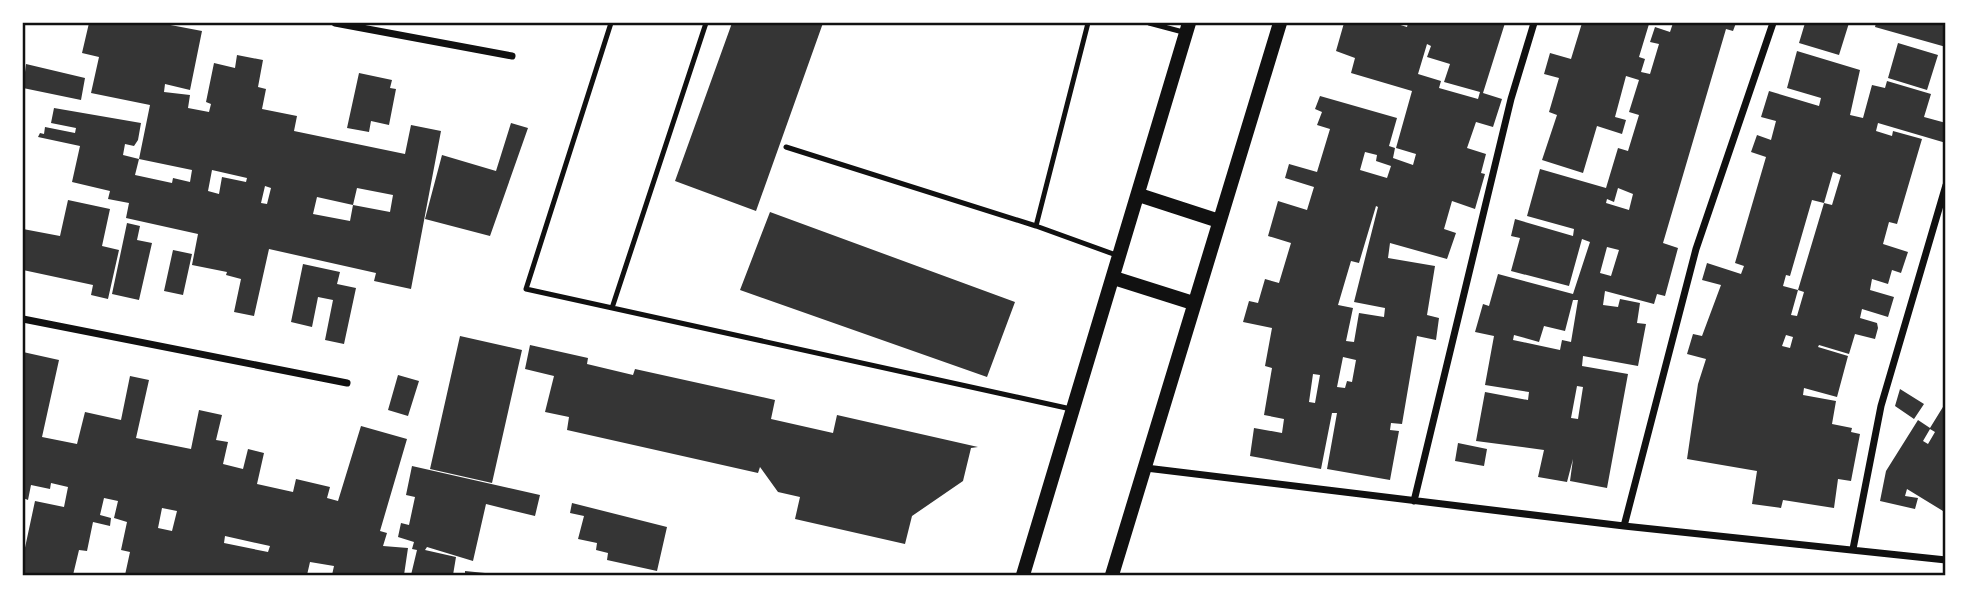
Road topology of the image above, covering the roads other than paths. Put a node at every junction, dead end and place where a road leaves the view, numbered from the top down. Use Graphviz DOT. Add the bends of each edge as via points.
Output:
graph roads {
  1 [pos="335,23"];
  2 [pos="611,23"];
  3 [pos="706,23"];
  4 [pos="1088,23"];
  5 [pos="1149,23"];
  6 [pos="1280,23"];
  7 [pos="1534,23"];
  8 [pos="1773,23"];
  9 [pos="1188,28"];
  10 [pos="512,56"];
  11 [pos="786,147"];
  12 [pos="1946,185"];
  13 [pos="1139,195"];
  14 [pos="1219,221"];
  15 [pos="1036,226"];
  16 [pos="1121,257"];
  17 [pos="1114,278"];
  18 [pos="1193,303"];
  19 [pos="612,308"];
  20 [pos="23,319"];
  21 [pos="346,383"];
  22 [pos="1074,410"];
  23 [pos="1146,468"];
  24 [pos="1414,501"];
  25 [pos="1624,526"];
  26 [pos="1853,549"];
  27 [pos="1946,559"];
  28 [pos="1023,575"];
  29 [pos="1112,575"];
  1 -- 10 [label="street"];
  2 -- 19 [label="lane" via="526,289"];
  3 -- 19 [label="lane"];
  4 -- 15 [label="lane"];
  5 -- 9 [label="lane"];
  6 -- 14 [label="main road"];
  7 -- 24 [label="street" via="1511,99"];
  8 -- 25 [label="street" via="1696,249"];
  9 -- 13 [label="main road"];
  11 -- 15 [label="lane"];
  12 -- 26 [label="street" via="1881,406"];
  13 -- 14 [label="main road"];
  13 -- 16 [label="main road"];
  14 -- 18 [label="main road"];
  15 -- 16 [label="lane"];
  16 -- 17 [label="main road"];
  17 -- 18 [label="main road"];
  17 -- 22 [label="main road"];
  18 -- 23 [label="main road"];
  19 -- 22 [label="lane"];
  20 -- 21 [label="street"];
  22 -- 28 [label="main road"];
  23 -- 24 [label="street"];
  23 -- 29 [label="main road"];
  24 -- 25 [label="street"];
  25 -- 26 [label="street"];
  26 -- 27 [label="street"];
}
